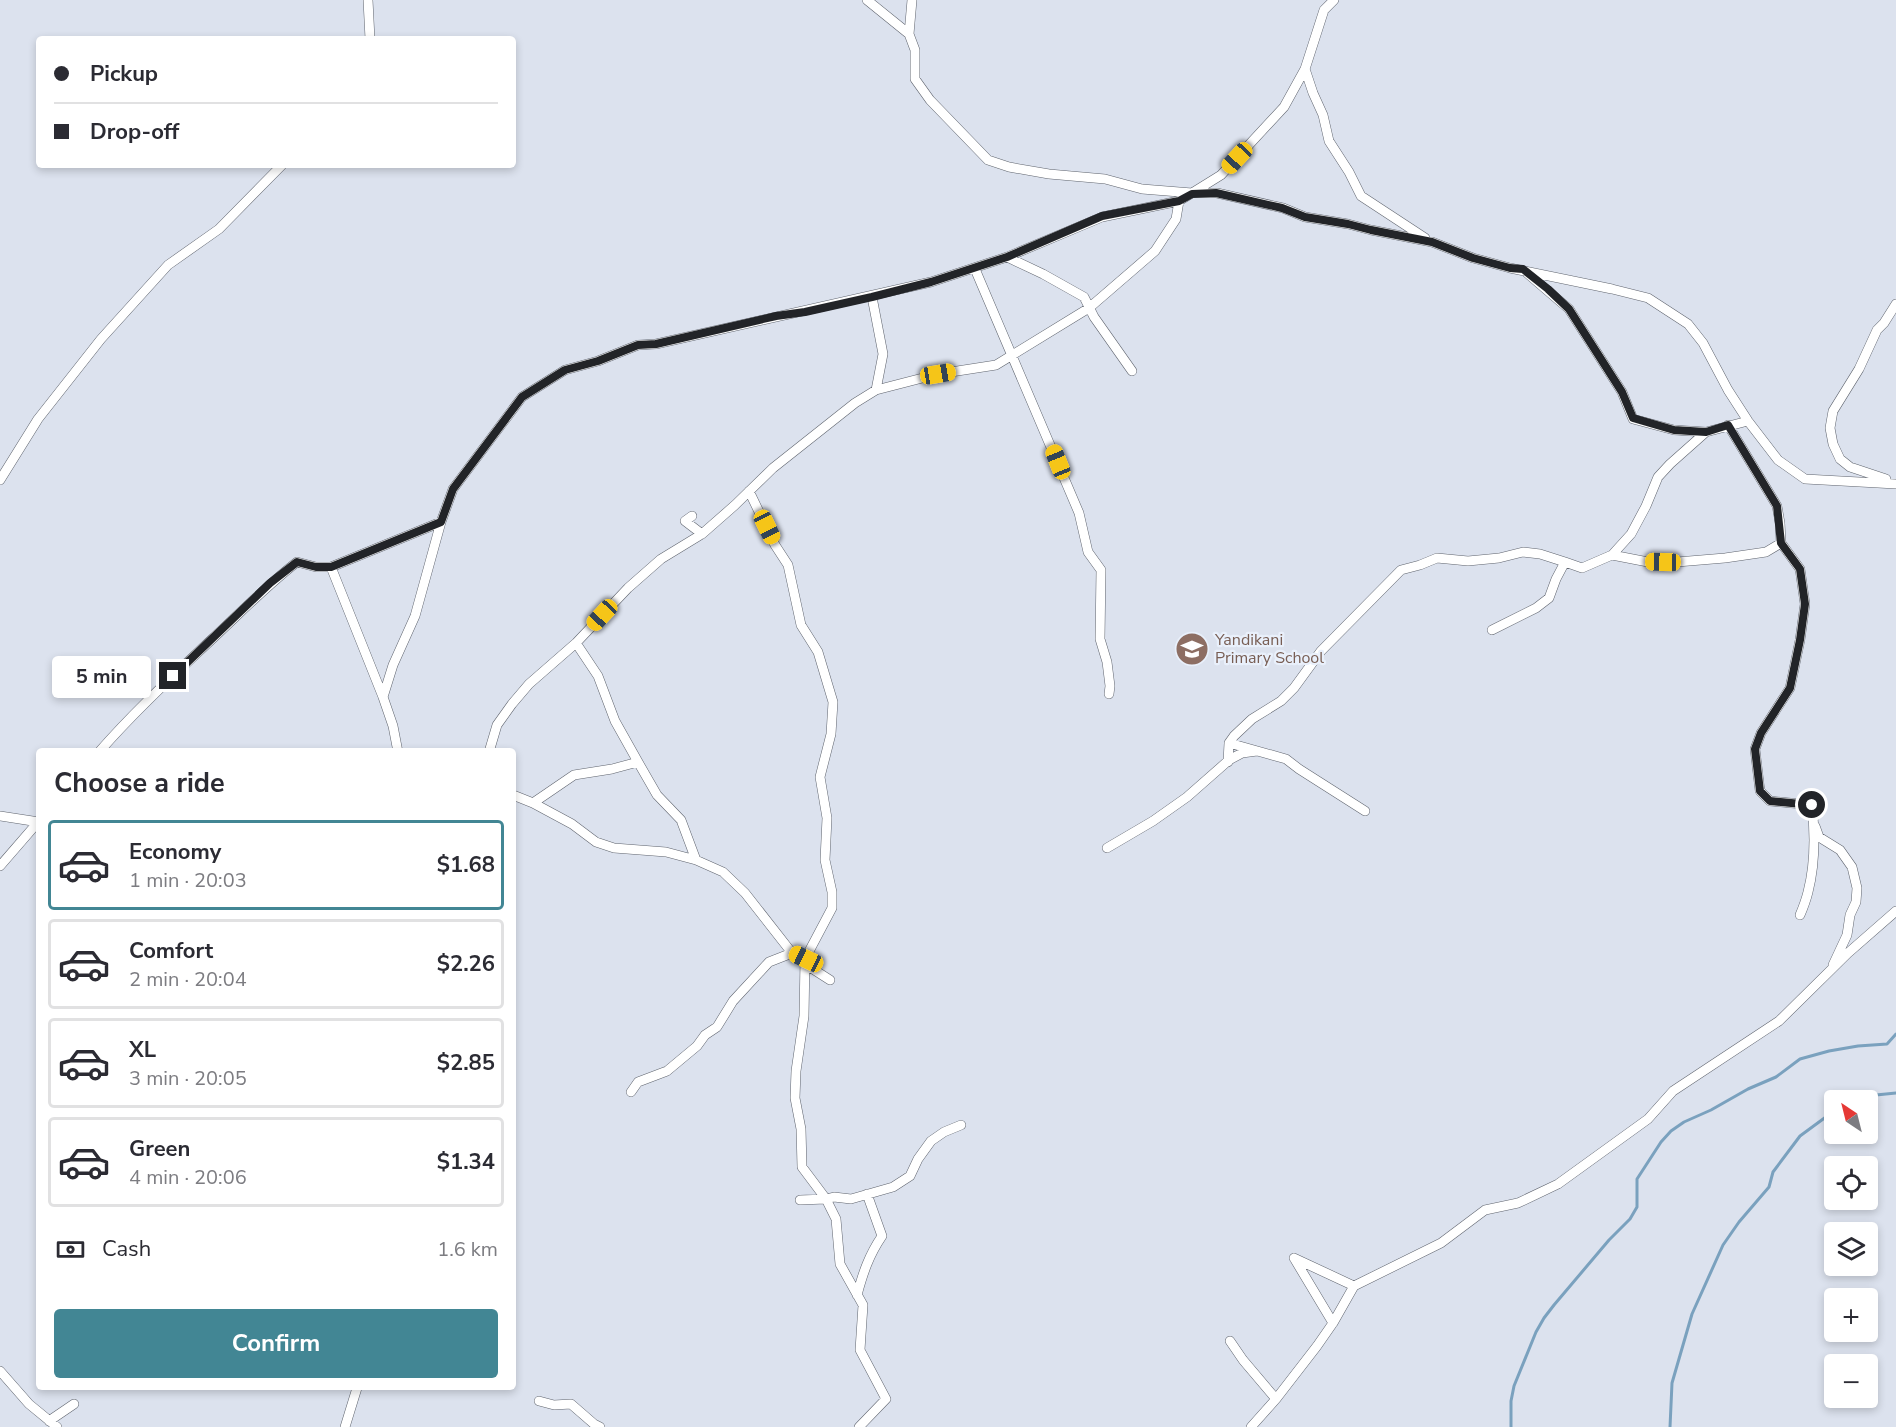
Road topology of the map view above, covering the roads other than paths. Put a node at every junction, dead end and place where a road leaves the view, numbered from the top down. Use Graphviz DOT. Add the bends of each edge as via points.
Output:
graph roads {
  1 [pos="368,0"];
  2 [pos="867,0"];
  3 [pos="912,0"];
  4 [pos="1334,0"];
  5 [pos="909,34"];
  6 [pos="370,36"];
  7 [pos="1305,69"];
  8 [pos="279,168"];
  9 [pos="1192,194"];
  10 [pos="1179,201"];
  11 [pos="1432,242"];
  12 [pos="1007,257"];
  13 [pos="975,269"];
  14 [pos="1523,269"];
  15 [pos="872,297"];
  16 [pos="1896,304"];
  17 [pos="1089,308"];
  18 [pos="1013,355"];
  19 [pos="1132,370"];
  20 [pos="876,390"];
  21 [pos="1748,421"];
  22 [pos="1728,425"];
  23 [pos="1706,432"];
  24 [pos="0,480"];
  25 [pos="1896,483"];
  26 [pos="749,491"];
  27 [pos="692,516"];
  28 [pos="441,522"];
  29 [pos="702,534"];
  30 [pos="1781,543"];
  31 [pos="1612,555"];
  32 [pos="1565,562"];
  33 [pos="331,567"];
  34 [pos="1492,630"];
  35 [pos="576,643"];
  36 [pos="1110,694"];
  37 [pos="383,697"];
  38 [pos="1229,743"];
  39 [pos="102,748"];
  40 [pos="397,748"];
  41 [pos="490,748"];
  42 [pos="1257,751"];
  43 [pos="638,762"];
  44 [pos="1228,762"];
  45 [pos="516,796"];
  46 [pos="533,803"];
  47 [pos="1365,811"];
  48 [pos="0,816"];
  49 [pos="36,822"];
  50 [pos="1814,823"];
  51 [pos="36,824"];
  52 [pos="1107,848"];
  53 [pos="696,860"];
  54 [pos="0,866"];
  55 [pos="1896,910"];
  56 [pos="1800,915"];
  57 [pos="792,953"];
  58 [pos="806,962"];
  59 [pos="1831,970"];
  60 [pos="830,980"];
  61 [pos="631,1092"];
  62 [pos="961,1125"];
  63 [pos="867,1194"];
  64 [pos="826,1199"];
  65 [pos="800,1200"];
  66 [pos="1354,1287"];
  67 [pos="857,1295"];
  68 [pos="1333,1323"];
  69 [pos="1230,1341"];
  70 [pos="0,1371"];
  71 [pos="356,1390"];
  72 [pos="1276,1399"];
  73 [pos="539,1401"];
  74 [pos="74,1404"];
  75 [pos="53,1424"];
  76 [pos="345,1427"];
  77 [pos="599,1427"];
  78 [pos="859,1427"];
  79 [pos="1251,1427"];
  1 -- 6 [label="street"];
  2 -- 5 [label="street"];
  3 -- 5 [label="street"];
  4 -- 7 [label="street" via="1324,10"];
  5 -- 9 [label="street" via="915,50 915,79 988,160 1049,174"];
  7 -- 9 [label="street" via="1284,107 1221,175"];
  7 -- 11 [label="street" via="1329,141 1361,196"];
  8 -- 24 [label="street" via="219,229 168,265 101,339 38,419"];
  9 -- 10 [label="street"];
  9 -- 11 [label="street" via="1216,193 1305,217"];
  10 -- 12 [label="street" via="1102,216"];
  10 -- 17 [label="street" via="1176,219 1155,251"];
  11 -- 14 [label="street" via="1473,258"];
  12 -- 13 [label="street"];
  12 -- 17 [label="street" via="1084,297"];
  13 -- 15 [label="street"];
  13 -- 18 [label="street"];
  14 -- 21 [label="street" via="1648,298 1688,324"];
  14 -- 23 [label="street" via="1569,309 1622,392 1633,418 1674,430"];
  15 -- 20 [label="street" via="883,354"];
  15 -- 28 [label="street" via="638,345 565,370 522,397 453,489"];
  16 -- 25 [label="street" via="1877,330 1833,411 1830,428 1840,459 1850,467"];
  17 -- 18 [label="street"];
  17 -- 19 [label="street"];
  18 -- 20 [label="street" via="996,364"];
  18 -- 36 [label="street" via="1079,513 1089,552 1101,570 1100,639"];
  20 -- 26 [label="street" via="773,468"];
  21 -- 22 [label="street"];
  21 -- 25 [label="street" via="1778,460 1805,478"];
  22 -- 23 [label="street"];
  22 -- 30 [label="street" via="1777,506"];
  23 -- 31 [label="street" via="1658,477 1631,534"];
  26 -- 29 [label="street"];
  26 -- 58 [label="street" via="788,565 801,625 818,652 833,702 831,734 820,777 827,818 825,860 831,908"];
  27 -- 29 [label="street" via="685,521"];
  28 -- 33 [label="street"];
  28 -- 37 [label="street" via="415,616"];
  29 -- 35 [label="street" via="661,559"];
  30 -- 31 [label="street" via="1766,552 1677,562 1648,562"];
  30 -- 50 [label="street" via="1800,569 1805,604 1790,688 1755,749 1758,776 1760,791 1770,801 1812,805"];
  31 -- 32 [label="street" via="1582,568"];
  32 -- 34 [label="street" via="1549,598"];
  32 -- 38 [label="street" via="1523,552 1468,561 1437,558 1401,570 1321,651 1294,688 1252,719"];
  33 -- 37 [label="street"];
  33 -- 39 [label="street" via="297,562 279,576"];
  35 -- 41 [label="street" via="512,704 497,725"];
  35 -- 43 [label="street" via="598,676 615,722"];
  37 -- 40 [label="street"];
  38 -- 42 [label="street"];
  38 -- 44 [label="street"];
  42 -- 44 [label="street" via="1242,753"];
  42 -- 47 [label="street" via="1286,759"];
  43 -- 46 [label="street" via="574,775"];
  43 -- 53 [label="street" via="657,795 681,820"];
  44 -- 52 [label="street" via="1154,821"];
  45 -- 46 [label="street"];
  46 -- 53 [label="street" via="596,842"];
  48 -- 49 [label="street"];
  50 -- 56 [label="street" via="1808,893"];
  50 -- 59 [label="street" via="1819,837 1840,850 1852,867 1857,888 1847,935"];
  51 -- 54 [label="street"];
  53 -- 57 [label="street" via="723,872 745,893"];
  55 -- 59 [label="street"];
  57 -- 58 [label="street"];
  57 -- 61 [label="street" via="769,962 697,1046 667,1071 638,1083"];
  58 -- 60 [label="street"];
  58 -- 64 [label="street" via="795,1098 802,1167"];
  59 -- 66 [label="street" via="1779,1021 1673,1090 1648,1119 1558,1184 1518,1203 1485,1210 1441,1243"];
  62 -- 63 [label="street" via="931,1141 910,1176 893,1187"];
  63 -- 64 [label="street" via="851,1199"];
  63 -- 67 [label="street" via="882,1236 870,1255"];
  64 -- 65 [label="street"];
  64 -- 67 [label="street" via="836,1219 840,1264"];
  66 -- 68 [label="street"];
  66 -- 68 [label="street" via="1294,1258"];
  67 -- 78 [label="street" via="863,1305 860,1350 886,1399"];
  68 -- 72 [label="street"];
  69 -- 72 [label="street"];
  70 -- 75 [label="street" via="28,1404"];
  71 -- 76 [label="street"];
  72 -- 79 [label="street"];
  73 -- 77 [label="street" via="571,1404"];
  74 -- 75 [label="street"];
}
